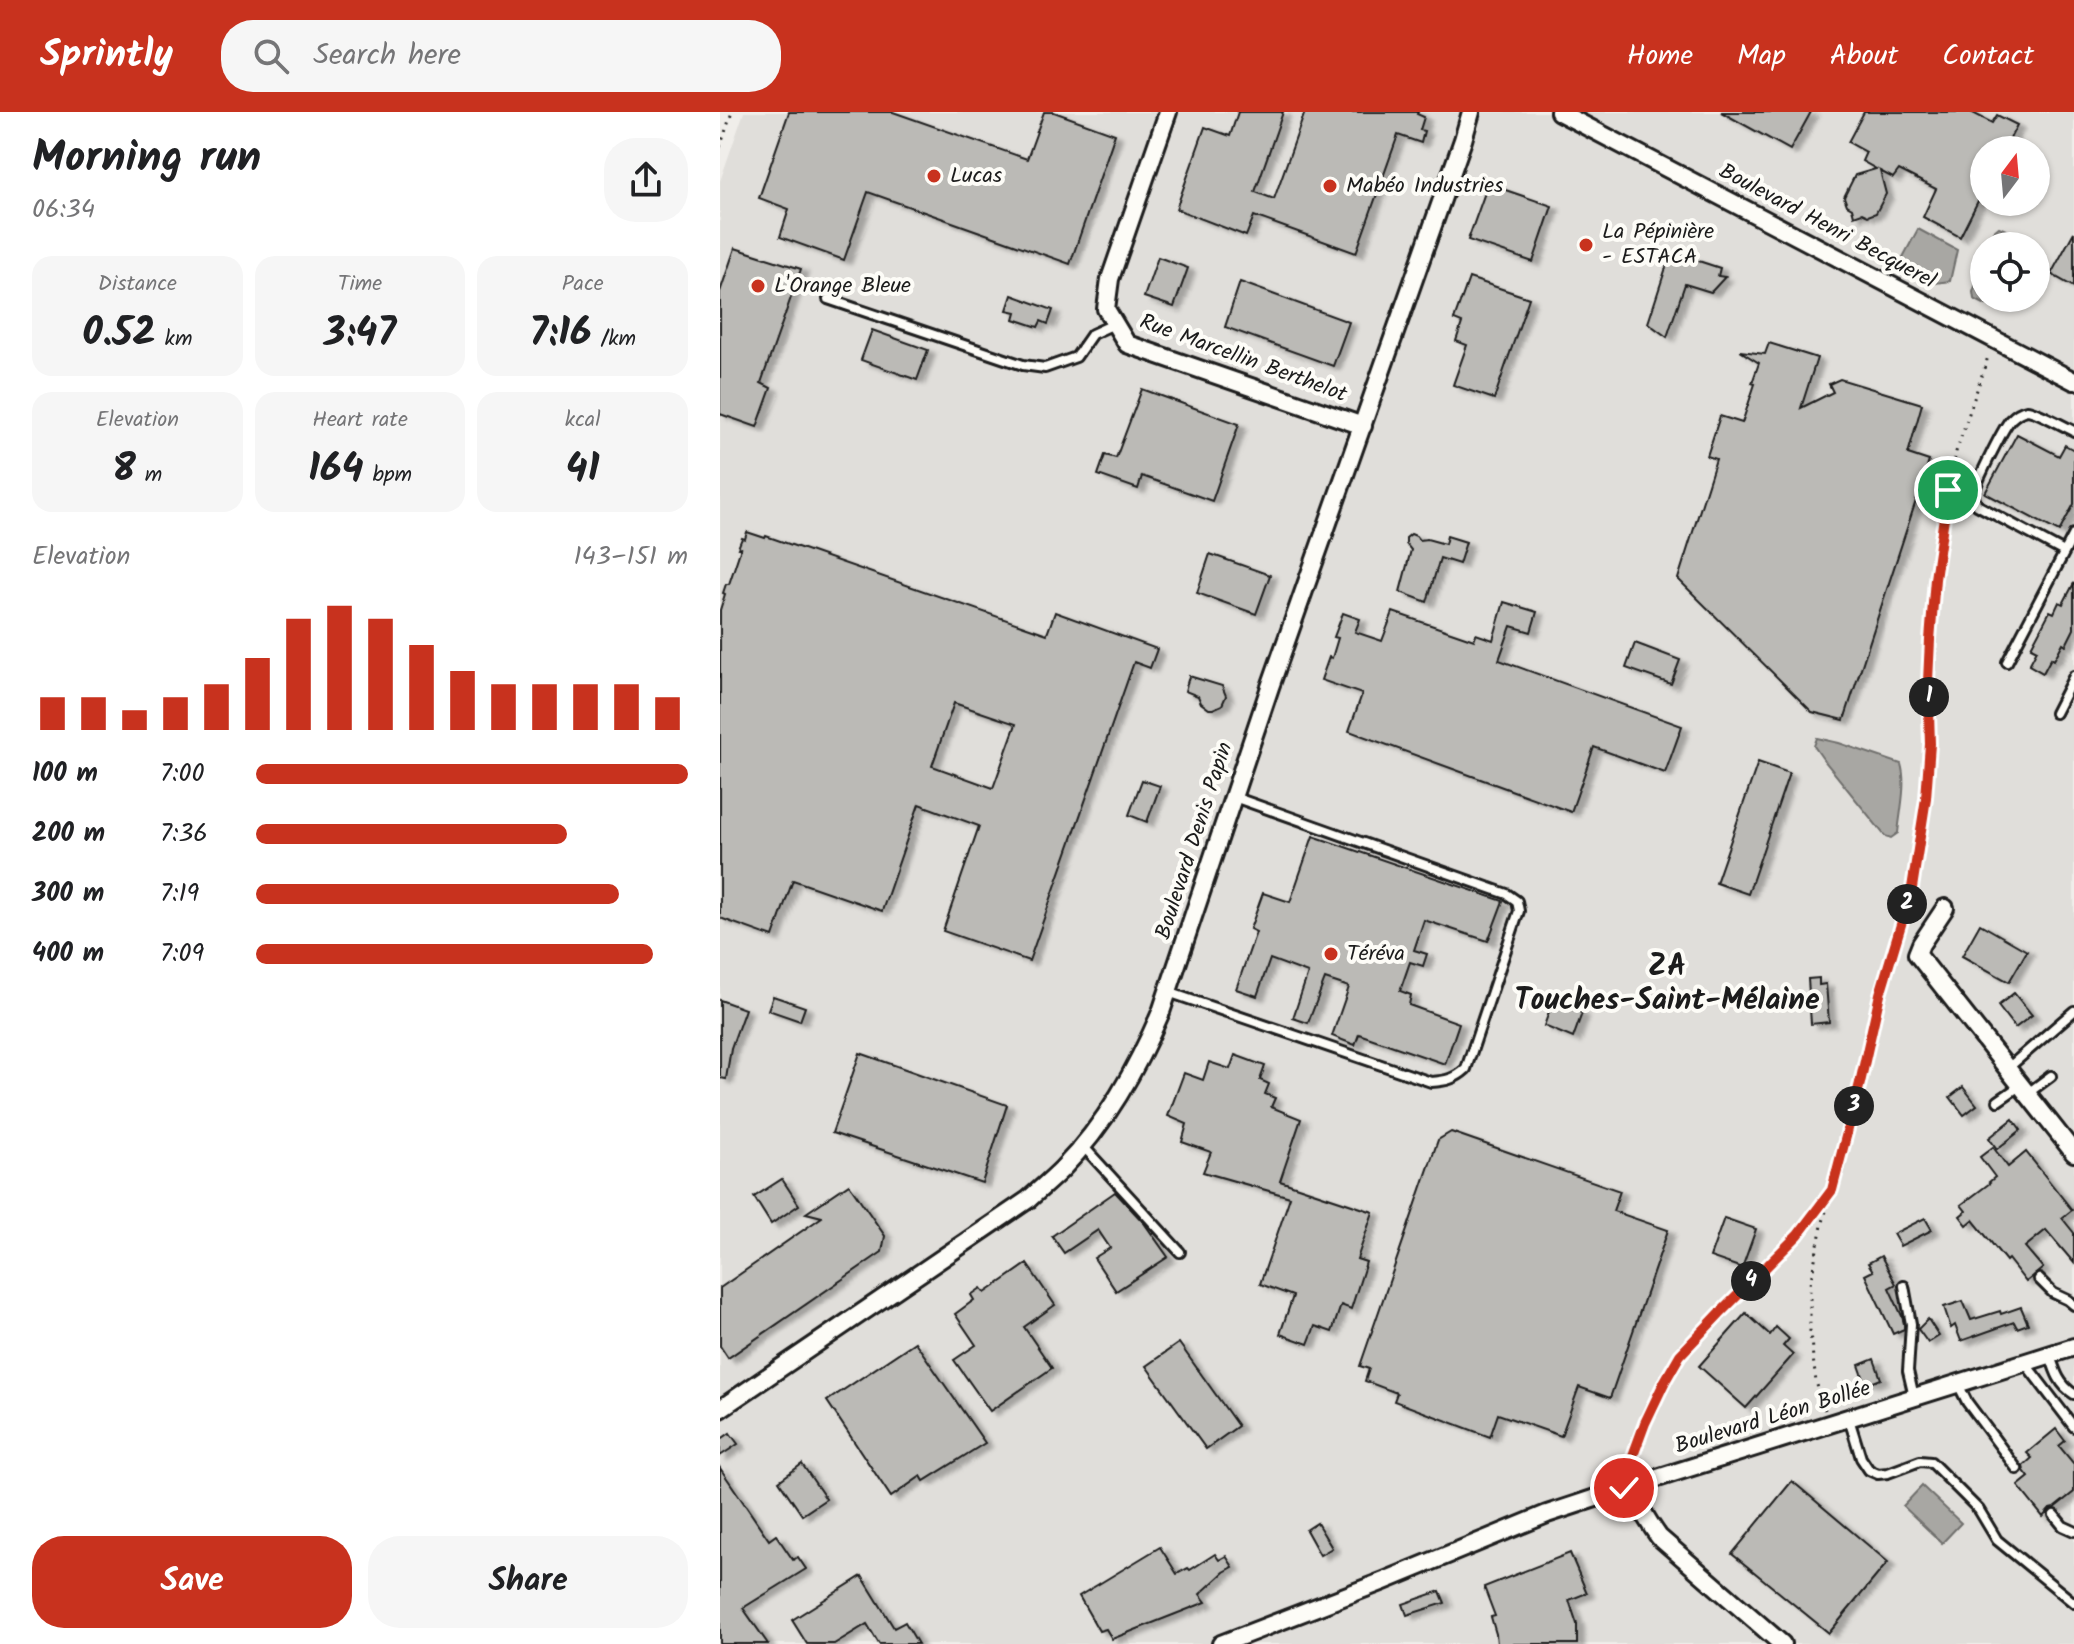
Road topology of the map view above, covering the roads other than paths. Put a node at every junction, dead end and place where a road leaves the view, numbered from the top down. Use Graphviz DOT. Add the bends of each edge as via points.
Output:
graph roads {
  1 [pos="1168,112"];
  2 [pos="1471,112"];
  3 [pos="1559,112"];
  4 [pos="828,299"];
  5 [pos="1115,324"];
  6 [pos="2074,381"];
  7 [pos="1363,426"];
  8 [pos="2074,431"];
  9 [pos="2074,534"];
  10 [pos="2064,552"];
  11 [pos="2007,662"];
  12 [pos="2074,676"];
  13 [pos="2055,713"];
  14 [pos="1234,797"];
  15 [pos="1945,908"];
  16 [pos="1168,992"];
  17 [pos="2074,1011"];
  18 [pos="2007,1068"];
  19 [pos="2051,1076"];
  20 [pos="2024,1090"];
  21 [pos="1998,1101"];
  22 [pos="1082,1146"];
  23 [pos="2074,1153"];
  24 [pos="1180,1252"];
  25 [pos="2039,1279"];
  26 [pos="1904,1286"];
  27 [pos="2074,1305"];
  28 [pos="2074,1347"];
  29 [pos="2050,1355"];
  30 [pos="2025,1363"];
  31 [pos="1958,1384"];
  32 [pos="2074,1394"];
  33 [pos="1914,1398"];
  34 [pos="720,1409"];
  35 [pos="1849,1418"];
  36 [pos="2074,1427"];
  37 [pos="2017,1469"];
  38 [pos="1630,1486"];
  39 [pos="2054,1515"];
  40 [pos="2074,1531"];
  41 [pos="2074,1603"];
  42 [pos="1221,1644"];
  43 [pos="1782,1644"];
  1 -- 5 [label="street, Rue Marcellin Berthelot" via="1110,279 1106,309"];
  2 -- 7 [label="street, Boulevard Denis Papin"];
  3 -- 6 [label="street, Boulevard Henri Becquerel"];
  4 -- 5 [label="lane, Rue Marcellin Berthelot" via="1045,368 1076,357 1092,334"];
  5 -- 7 [label="street, Rue Marcellin Berthelot" via="1127,344"];
  7 -- 14 [label="street, Boulevard Denis Papin"];
  8 -- 10 [label="lane" via="2031,411 2016,415 1973,495 1977,505"];
  9 -- 10 [label="lane"];
  10 -- 11 [label="lane"];
  12 -- 13 [label="lane"];
  14 -- 16 [label="street, Boulevard Denis Papin"];
  14 -- 16 [label="lane" via="1517,901 1519,911 1466,1069 1456,1078 1431,1082"];
  15 -- 18 [label="street" via="1917,954"];
  16 -- 22 [label="street, Boulevard Denis Papin" via="1143,1055"];
  17 -- 18 [label="lane"];
  18 -- 20 [label="street"];
  19 -- 20 [label="lane"];
  20 -- 21 [label="lane"];
  20 -- 23 [label="street"];
  22 -- 24 [label="lane"];
  22 -- 34 [label="street, Boulevard Denis Papin" via="1029,1199"];
  25 -- 27 [label="lane"];
  26 -- 33 [label="lane"];
  28 -- 29 [label="street, Boulevard Léon Bollée"];
  29 -- 30 [label="street, Boulevard Léon Bollée"];
  29 -- 32 [label="lane" via="2058,1379"];
  30 -- 31 [label="street, Boulevard Léon Bollée"];
  30 -- 36 [label="lane"];
  31 -- 33 [label="street, Boulevard Léon Bollée"];
  31 -- 37 [label="lane"];
  33 -- 35 [label="street, Boulevard Léon Bollée"];
  35 -- 38 [label="street, Boulevard Léon Bollée"];
  35 -- 41 [label="lane" via="1869,1470 1888,1473 1931,1462 1979,1510 1997,1540"];
  38 -- 42 [label="street, Boulevard Léon Bollée"];
  38 -- 43 [label="street" via="1659,1537"];
  39 -- 40 [label="lane"];
}
